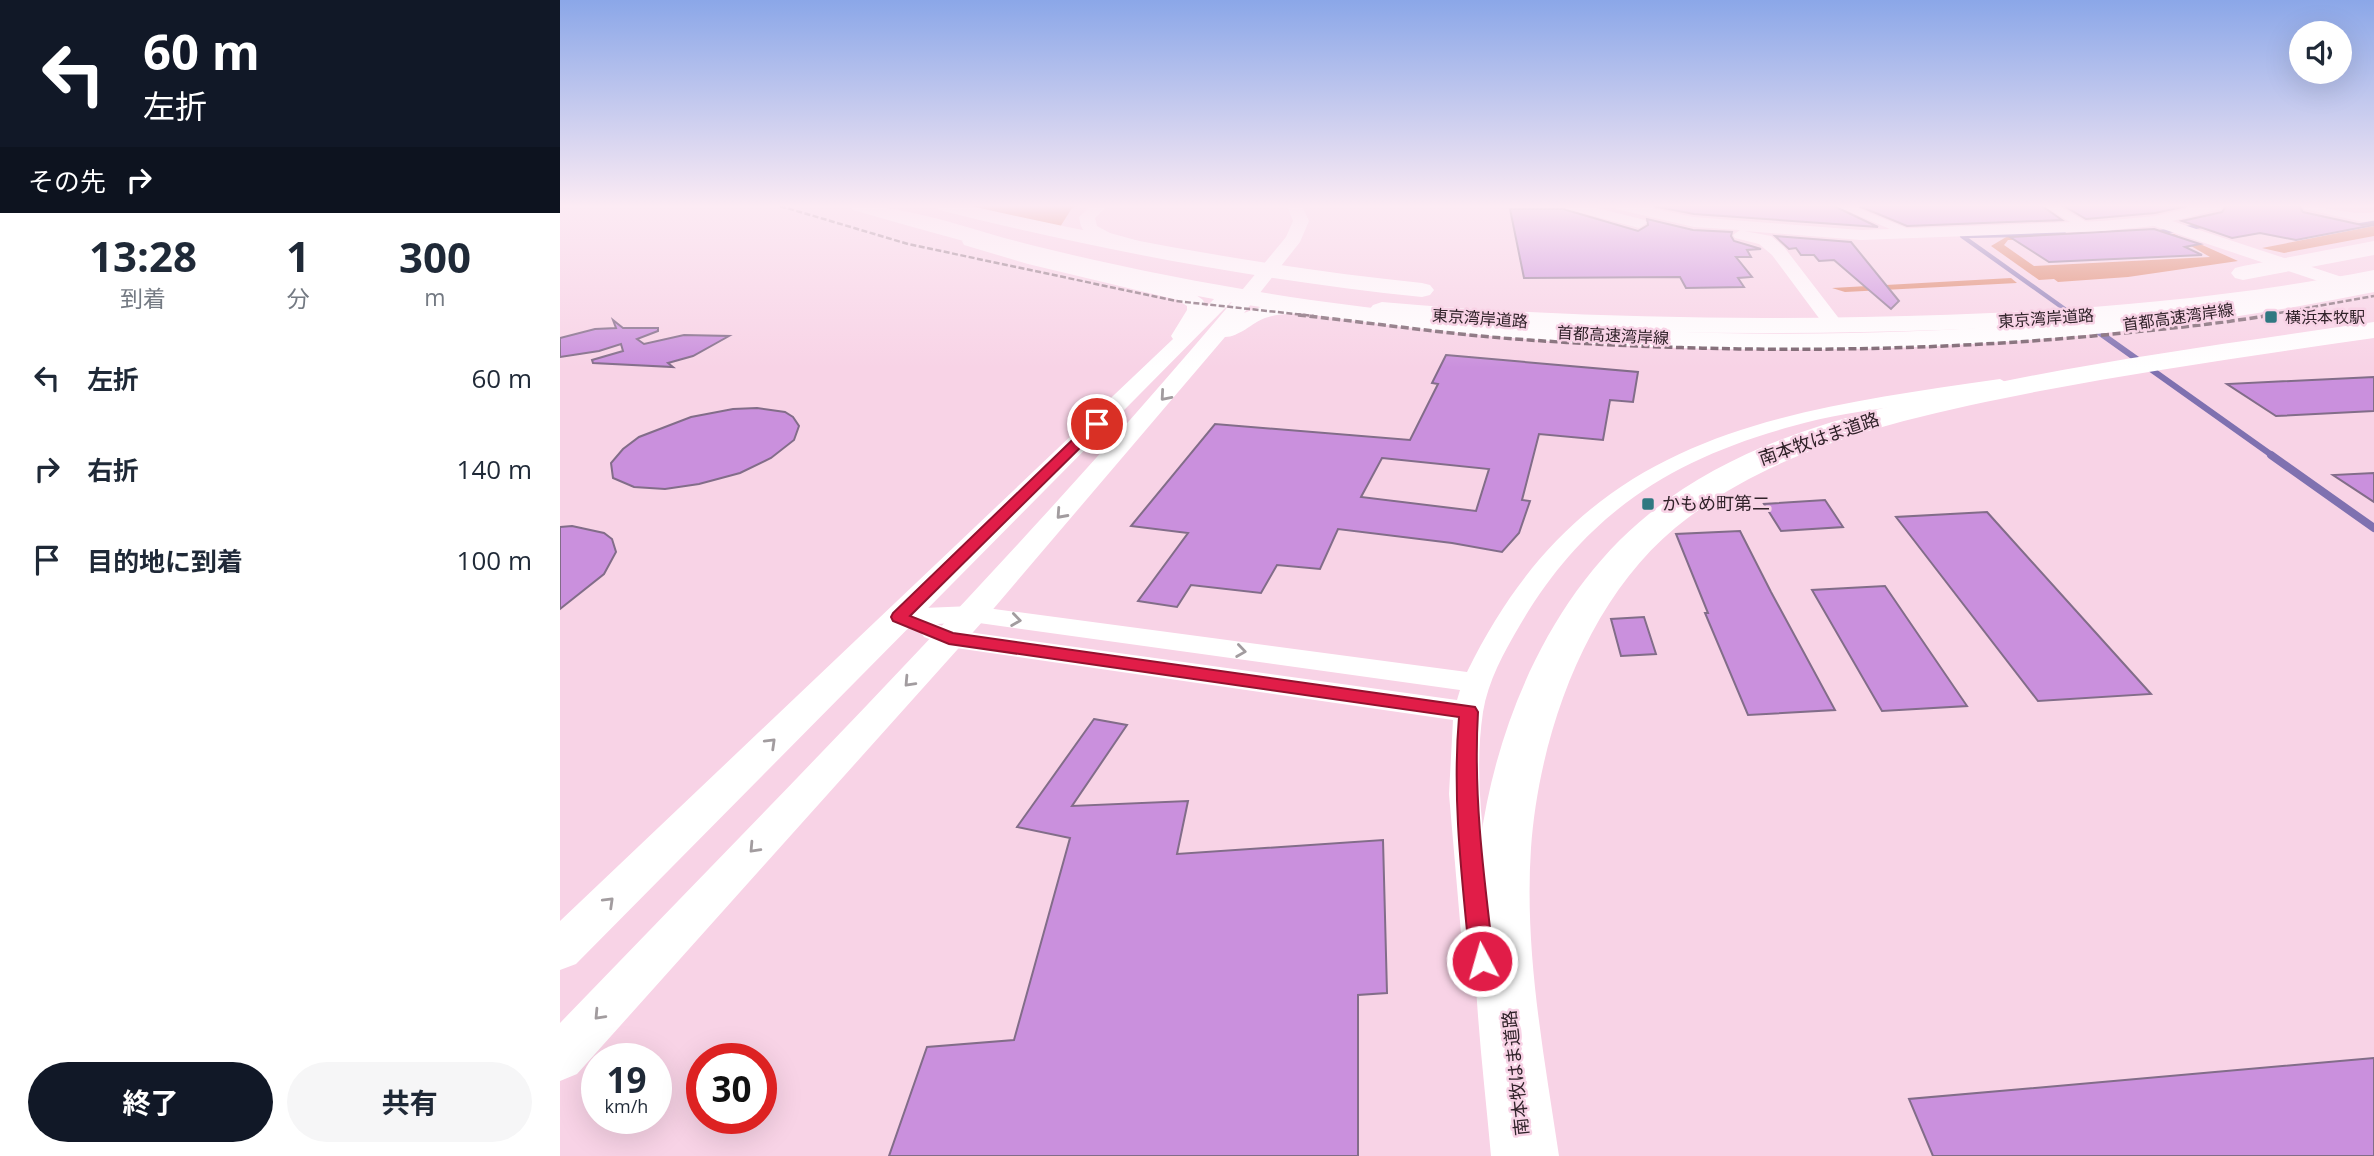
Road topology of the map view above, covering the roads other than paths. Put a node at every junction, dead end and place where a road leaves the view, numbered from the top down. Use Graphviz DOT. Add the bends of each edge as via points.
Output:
graph roads {
  1 [pos="1034,260"];
  2 [pos="1058,260"];
  3 [pos="1069,260"];
  4 [pos="1142,260"];
  5 [pos="1197,260"];
  6 [pos="1259,260"];
  7 [pos="1276,260"];
  8 [pos="1785,260"];
  9 [pos="2274,260"];
  10 [pos="2315,260"];
  11 [pos="2290,265"];
  12 [pos="2374,267"];
  13 [pos="2215,277"];
  14 [pos="2374,277"];
  15 [pos="2345,284"];
  16 [pos="2374,285"];
  17 [pos="1445,292"];
  18 [pos="2091,292"];
  19 [pos="1527,298"];
  20 [pos="1818,304"];
  21 [pos="2374,318"];
  22 [pos="1577,325"];
  23 [pos="1834,325"];
  24 [pos="2374,331"];
  25 [pos="1168,353"];
  26 [pos="1198,358"];
  27 [pos="1933,404"];
  28 [pos="899,617"];
  29 [pos="961,626"];
  30 [pos="1472,698"];
  31 [pos="560,950"];
  32 [pos="560,1057"];
  33 [pos="1503,1156"];
  34 [pos="1525,1156"];
  35 [pos="1545,1156"];
  1 -- 25 [label="street" via="1185,296 1197,310"];
  2 -- 22 [label="highway, 東京湾岸道路" via="1243,293"];
  3 -- 16 [label="highway, 首都高速湾岸線" via="1233,295 1402,318 1610,336 1810,341 2007,334 2149,322"];
  4 -- 12 [label="highway, 首都高速湾岸線" via="1269,284 1429,305 1616,319 1823,323 2047,314 2193,297"];
  5 -- 17 [label="highway, 東京湾岸道路"];
  6 -- 25 [label="street"];
  7 -- 26 [label="street"];
  8 -- 20 [label="street"];
  9 -- 11 [label="street"];
  10 -- 11 [label="highway"];
  11 -- 13 [label="highway"];
  11 -- 15 [label="street"];
  14 -- 15 [label="highway, 東京湾岸道路"];
  15 -- 23 [label="highway, 東京湾岸道路" via="2141,311"];
  18 -- 20 [label="highway, 東京湾岸道路"];
  19 -- 20 [label="highway, 東京湾岸道路"];
  20 -- 23 [label="street"];
  21 -- 27 [label="highway" via="2139,356"];
  22 -- 23 [label="highway, 東京湾岸道路"];
  22 -- 26 [label="street" via="1430,319 1310,307 1272,309 1241,321"];
  24 -- 27 [label="highway, 南本牧はま道路" via="2108,371"];
  24 -- 30 [label="street" via="1884,401 1767,426 1714,444 1664,466 1618,494 1577,530 1536,577"];
  24 -- 35 [label="highway, 南本牧はま道路" via="2049,386 1862,428 1758,467 1688,511 1644,548 1604,596 1570,654 1541,738 1522,825 1517,895 1522,979"];
  25 -- 28 [label="street"];
  26 -- 29 [label="street, one-way"];
  27 -- 34 [label="highway, 南本牧はま道路" via="1803,441 1711,486 1634,544 1575,620 1543,690 1529,735 1516,783 1504,863 1506,979"];
  28 -- 29 [label="street"];
  31 -- 28 [label="street, one-way"];
  29 -- 30 [label="street"];
  29 -- 32 [label="street, one-way"];
  30 -- 33 [label="street" via="1465,768 1470,852"];
}
